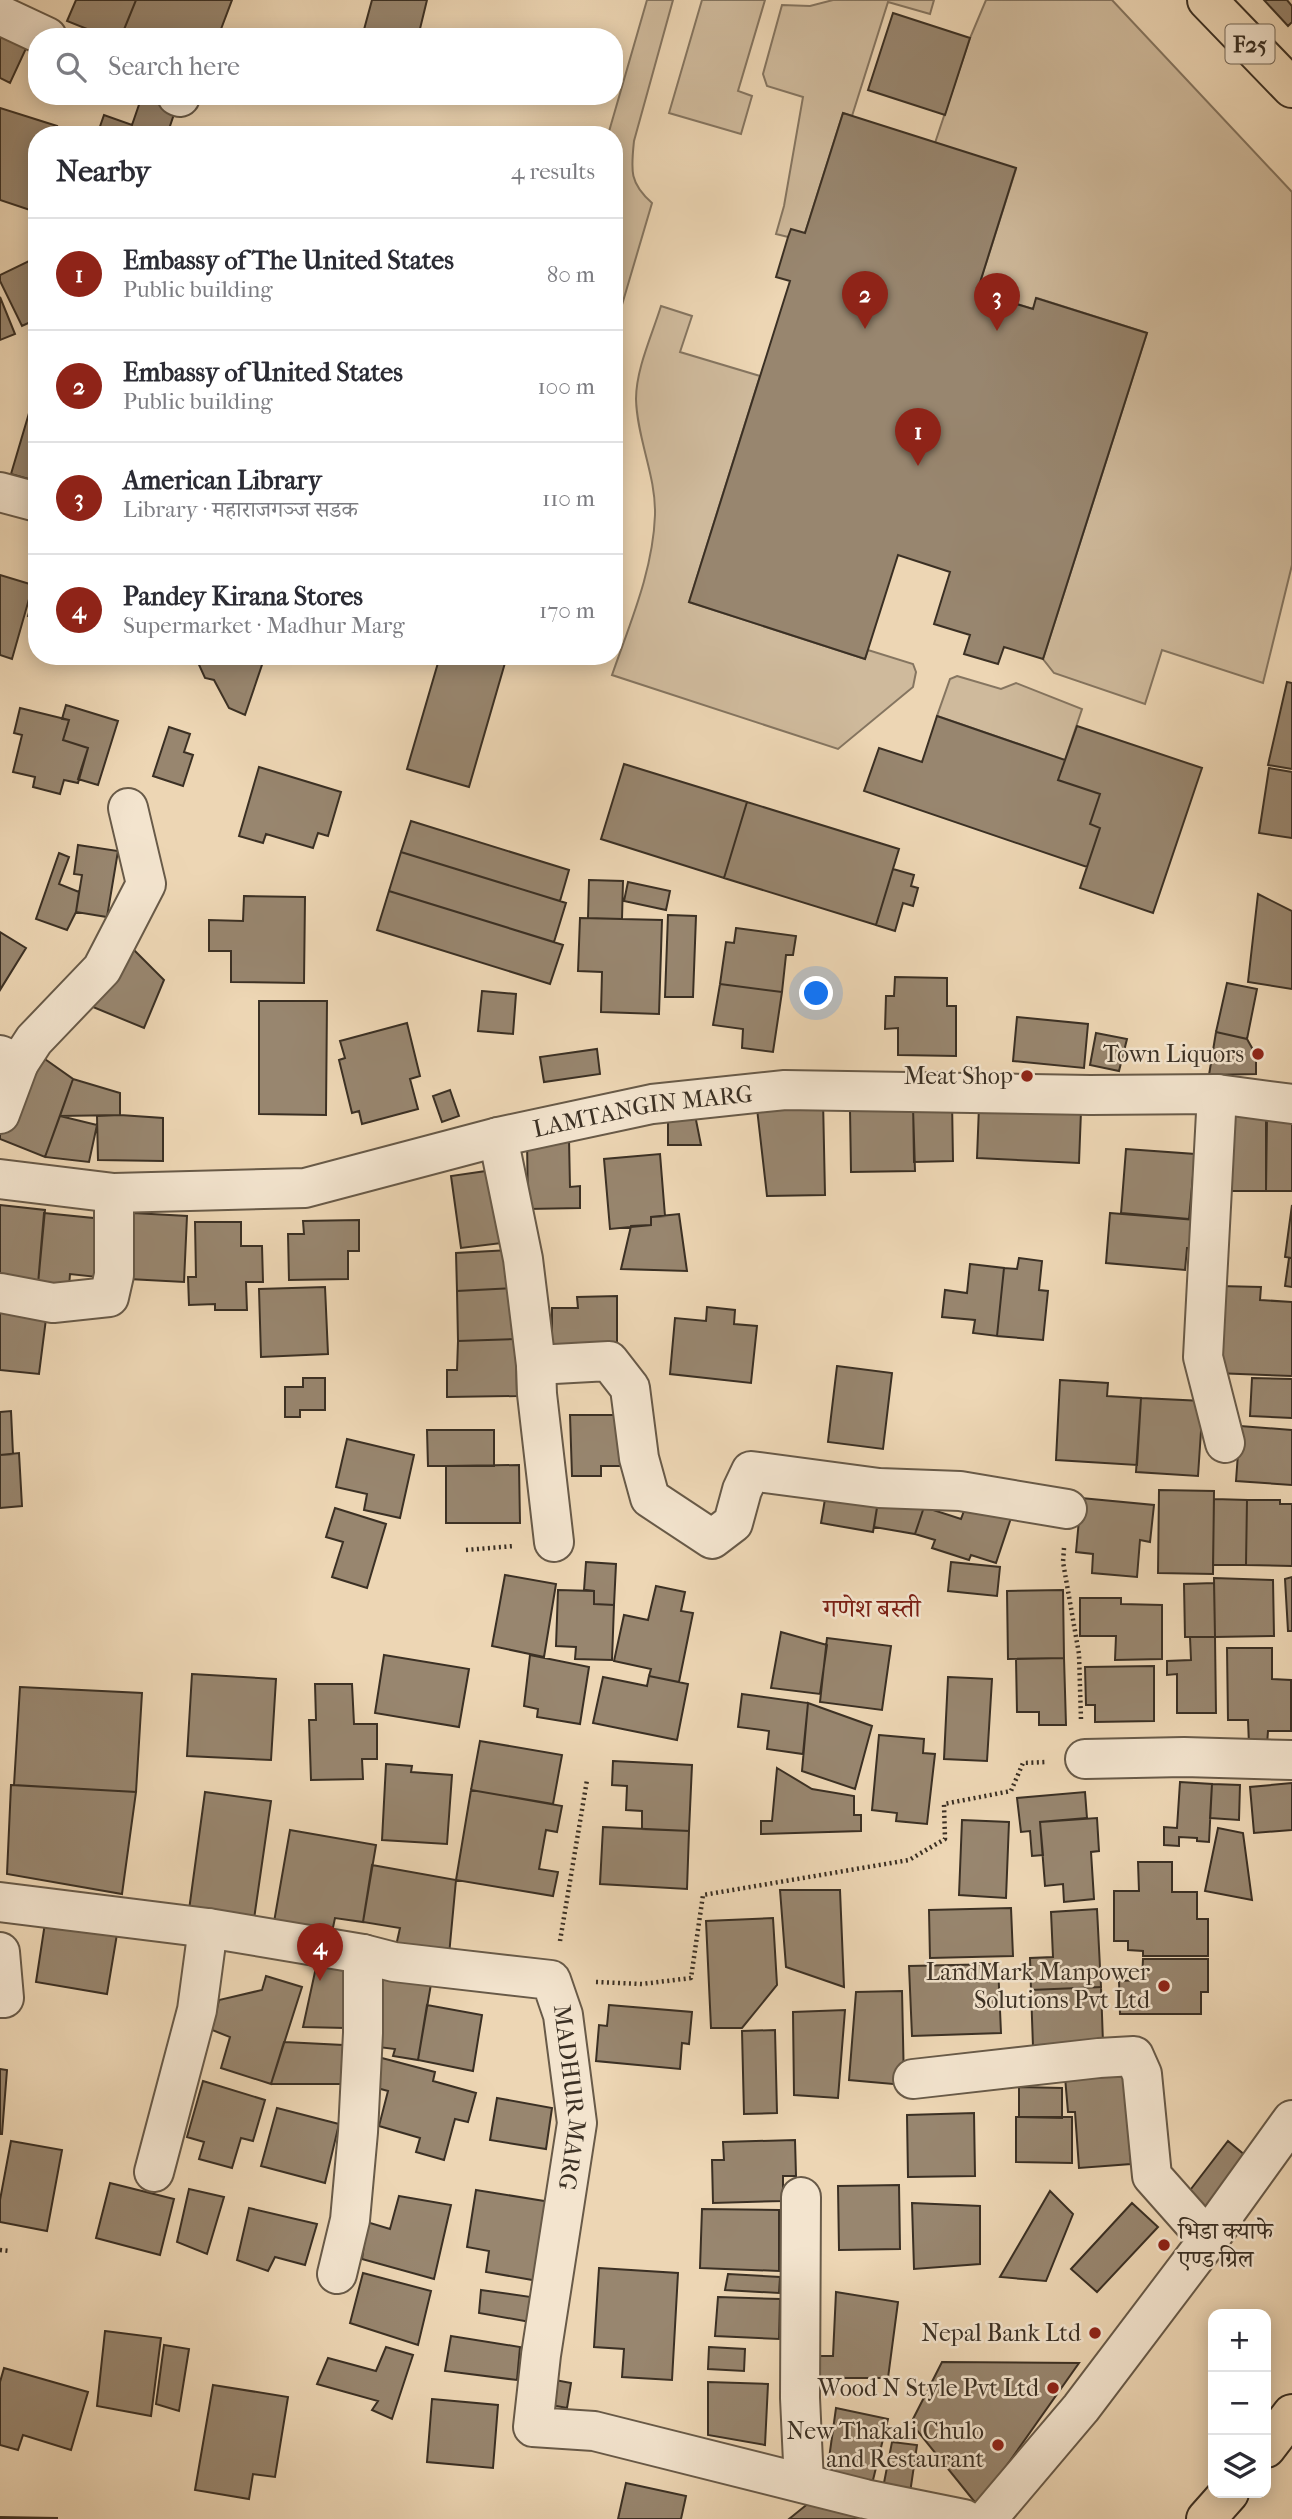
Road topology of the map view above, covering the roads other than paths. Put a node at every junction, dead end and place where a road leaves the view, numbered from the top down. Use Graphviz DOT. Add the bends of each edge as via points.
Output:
graph roads {
  1 [pos="1207,0"];
  2 [pos="0,15"];
  3 [pos="28,28"];
  4 [pos="1292,88"];
  5 [pos="0,492"];
  6 [pos="28,500"];
  7 [pos="128,808"];
  8 [pos="9,1059"];
  9 [pos="1217,1094"];
  10 [pos="1292,1104"];
  11 [pos="0,1114"];
  12 [pos="498,1138"];
  13 [pos="0,1179"];
  14 [pos="114,1193"];
  15 [pos="0,1293"];
  16 [pos="536,1365"];
  17 [pos="1225,1443"];
  18 [pos="1067,1508"];
  19 [pos="554,1542"];
  20 [pos="1085,1759"];
  21 [pos="1292,1760"];
  22 [pos="0,1902"];
  23 [pos="208,1928"];
  24 [pos="0,1952"];
  25 [pos="363,1954"];
  26 [pos="0,1998"];
  27 [pos="913,2079"];
  28 [pos="1292,2120"];
  29 [pos="154,2172"];
  30 [pos="801,2197"];
  31 [pos="337,2274"];
  32 [pos="1292,2414"];
  33 [pos="1271,2441"];
  34 [pos="804,2483"];
  35 [pos="1225,2498"];
  36 [pos="964,2519"];
  37 [pos="987,2519"];
  38 [pos="1206,2519"];
  1 -- 4 [label="main road, F25"];
  2 -- 3 [label="street"];
  5 -- 6 [label="street"];
  7 -- 8 [label="street" via="145,884 102,970 34,1040"];
  8 -- 11 [label="street"];
  9 -- 10 [label="street, LAMTANGIN MARG"];
  9 -- 12 [label="street, LAMTANGIN MARG" via="785,1090 652,1104"];
  9 -- 17 [label="street" via="1203,1357"];
  12 -- 14 [label="street, LAMTANGIN MARG" via="305,1188"];
  12 -- 16 [label="street" via="523,1259"];
  13 -- 14 [label="street, LAMTANGIN MARG"];
  14 -- 15 [label="street" via="114,1275 109,1297 53,1303"];
  16 -- 18 [label="street" via="609,1362 630,1388 639,1458 650,1498 712,1539 733,1523 751,1471 879,1488 960,1491"];
  16 -- 19 [label="street"];
  20 -- 21 [label="street"];
  22 -- 23 [label="street, MADHUR MARG"];
  23 -- 25 [label="street, MADHUR MARG"];
  23 -- 29 [label="street" via="197,2010"];
  24 -- 26 [label="street" via="4,1998"];
  25 -- 31 [label="street" via="358,2132 350,2220"];
  25 -- 34 [label="street, MADHUR MARG" via="394,1962 551,1980 563,2015 577,2123 533,2427 594,2431"];
  27 -- 28 [label="street" via="1134,2056 1142,2074 1152,2176 1207,2238"];
  28 -- 37 [label="street" via="1209,2241 1081,2408"];
  30 -- 34 [label="street"];
  32 -- 33 [label="main road"];
  34 -- 36 [label="street"];
  35 -- 38 [label="main road"];
}
